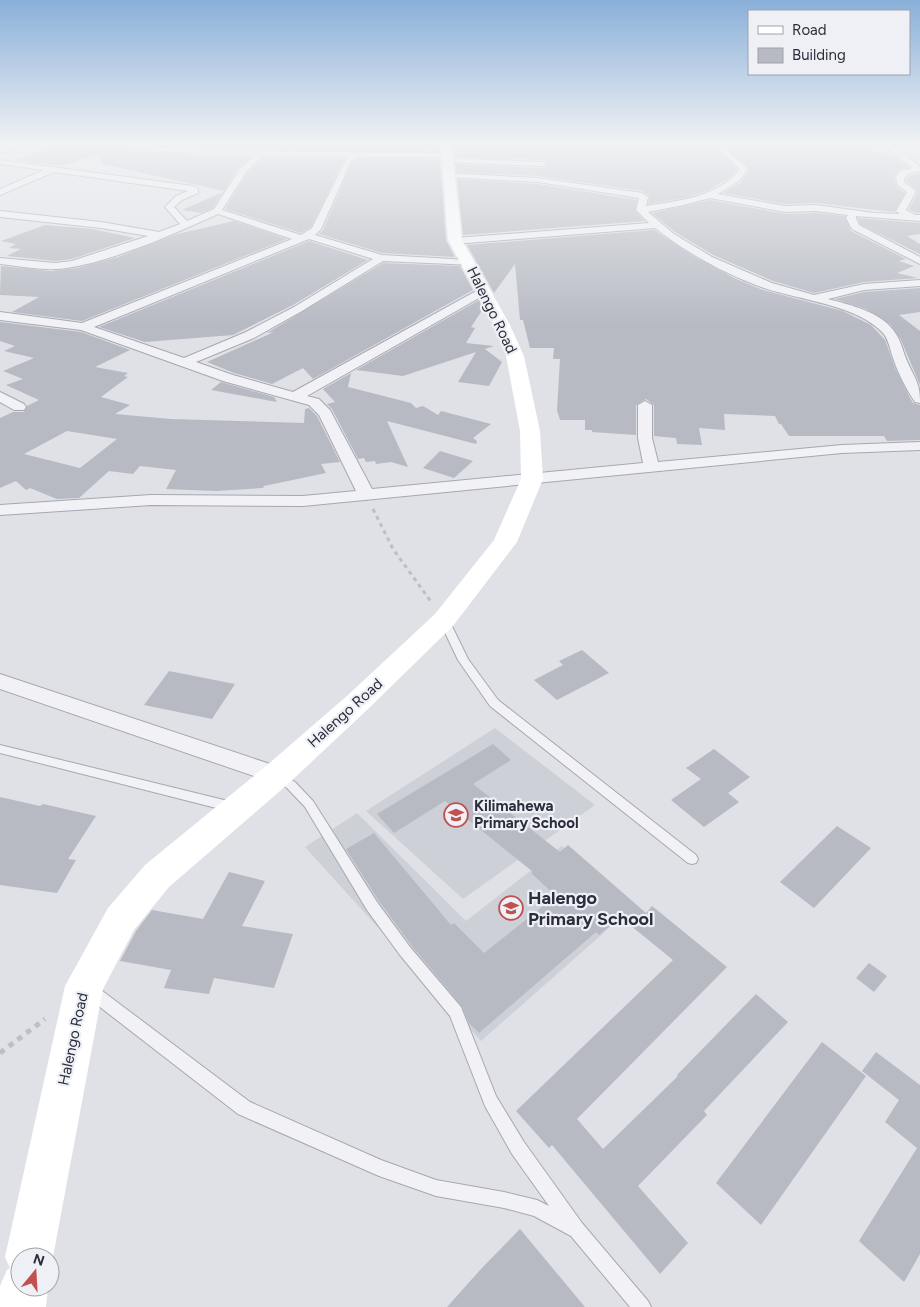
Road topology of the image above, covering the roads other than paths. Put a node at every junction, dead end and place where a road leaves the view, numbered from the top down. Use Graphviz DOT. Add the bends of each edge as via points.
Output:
graph roads {
  1 [pos="175,203"];
  2 [pos="222,203"];
  3 [pos="328,203"];
  4 [pos="454,203"];
  5 [pos="643,203"];
  6 [pos="673,203"];
  7 [pos="752,203"];
  8 [pos="906,203"];
  9 [pos="641,210"];
  10 [pos="217,211"];
  11 [pos="854,212"];
  12 [pos="0,214"];
  13 [pos="917,219"];
  14 [pos="186,225"];
  15 [pos="655,225"];
  16 [pos="159,234"];
  17 [pos="305,237"];
  18 [pos="462,252"];
  19 [pos="381,258"];
  20 [pos="920,260"];
  21 [pos="0,261"];
  22 [pos="920,282"];
  23 [pos="482,292"];
  24 [pos="815,298"];
  25 [pos="0,316"];
  26 [pos="83,327"];
  27 [pos="184,363"];
  28 [pos="0,396"];
  29 [pos="296,396"];
  30 [pos="920,399"];
  31 [pos="645,405"];
  32 [pos="19,407"];
  33 [pos="920,446"];
  34 [pos="651,467"];
  35 [pos="532,479"];
  36 [pos="366,494"];
  37 [pos="0,510"];
  38 [pos="444,620"];
  39 [pos="0,681"];
  40 [pos="0,749"];
  41 [pos="277,775"];
  42 [pos="237,808"];
  43 [pos="692,859"];
  44 [pos="83,989"];
  45 [pos="577,1230"];
  46 [pos="31,1247"];
  47 [pos="642,1307"];
  1 -- 14 [label="street" via="169,207"];
  2 -- 10 [label="street"];
  3 -- 17 [label="street" via="316,229"];
  4 -- 18 [label="street, Halengo Road"];
  5 -- 9 [label="street"];
  6 -- 9 [label="street"];
  7 -- 11 [label="street" via="785,209"];
  8 -- 13 [label="street" via="901,211"];
  9 -- 15 [label="street"];
  10 -- 14 [label="street"];
  10 -- 17 [label="street"];
  11 -- 13 [label="street"];
  11 -- 20 [label="street" via="850,218 855,227"];
  12 -- 16 [label="street"];
  14 -- 16 [label="street"];
  15 -- 18 [label="street"];
  15 -- 24 [label="street" via="712,261 761,283"];
  16 -- 21 [label="street" via="73,264 55,266"];
  17 -- 19 [label="street"];
  17 -- 26 [label="street"];
  18 -- 19 [label="street"];
  18 -- 23 [label="street, Halengo Road"];
  19 -- 27 [label="street" via="250,335"];
  22 -- 24 [label="street" via="864,287"];
  23 -- 29 [label="street"];
  23 -- 35 [label="street, Halengo Road" via="501,323 515,356 530,431"];
  24 -- 30 [label="street" via="867,316 890,332"];
  25 -- 26 [label="street"];
  26 -- 27 [label="street"];
  27 -- 29 [label="street"];
  28 -- 32 [label="street"];
  29 -- 36 [label="street" via="314,402 325,413"];
  31 -- 34 [label="street" via="645,438"];
  33 -- 34 [label="street" via="842,449"];
  34 -- 35 [label="street"];
  35 -- 36 [label="street"];
  35 -- 38 [label="street, Halengo Road" via="505,542"];
  36 -- 37 [label="street" via="303,501 151,500"];
  38 -- 41 [label="street, Halengo Road"];
  38 -- 43 [label="lane" via="462,660 494,703"];
  39 -- 41 [label="street"];
  40 -- 42 [label="lane"];
  41 -- 42 [label="street, Halengo Road"];
  41 -- 45 [label="lane" via="309,804 372,906 456,1012 490,1101 518,1148"];
  42 -- 44 [label="street, Halengo Road" via="157,876 120,919"];
  44 -- 45 [label="lane" via="244,1108 387,1171 436,1188 537,1208"];
  44 -- 46 [label="street, Halengo Road"];
  45 -- 47 [label="lane"];
}
